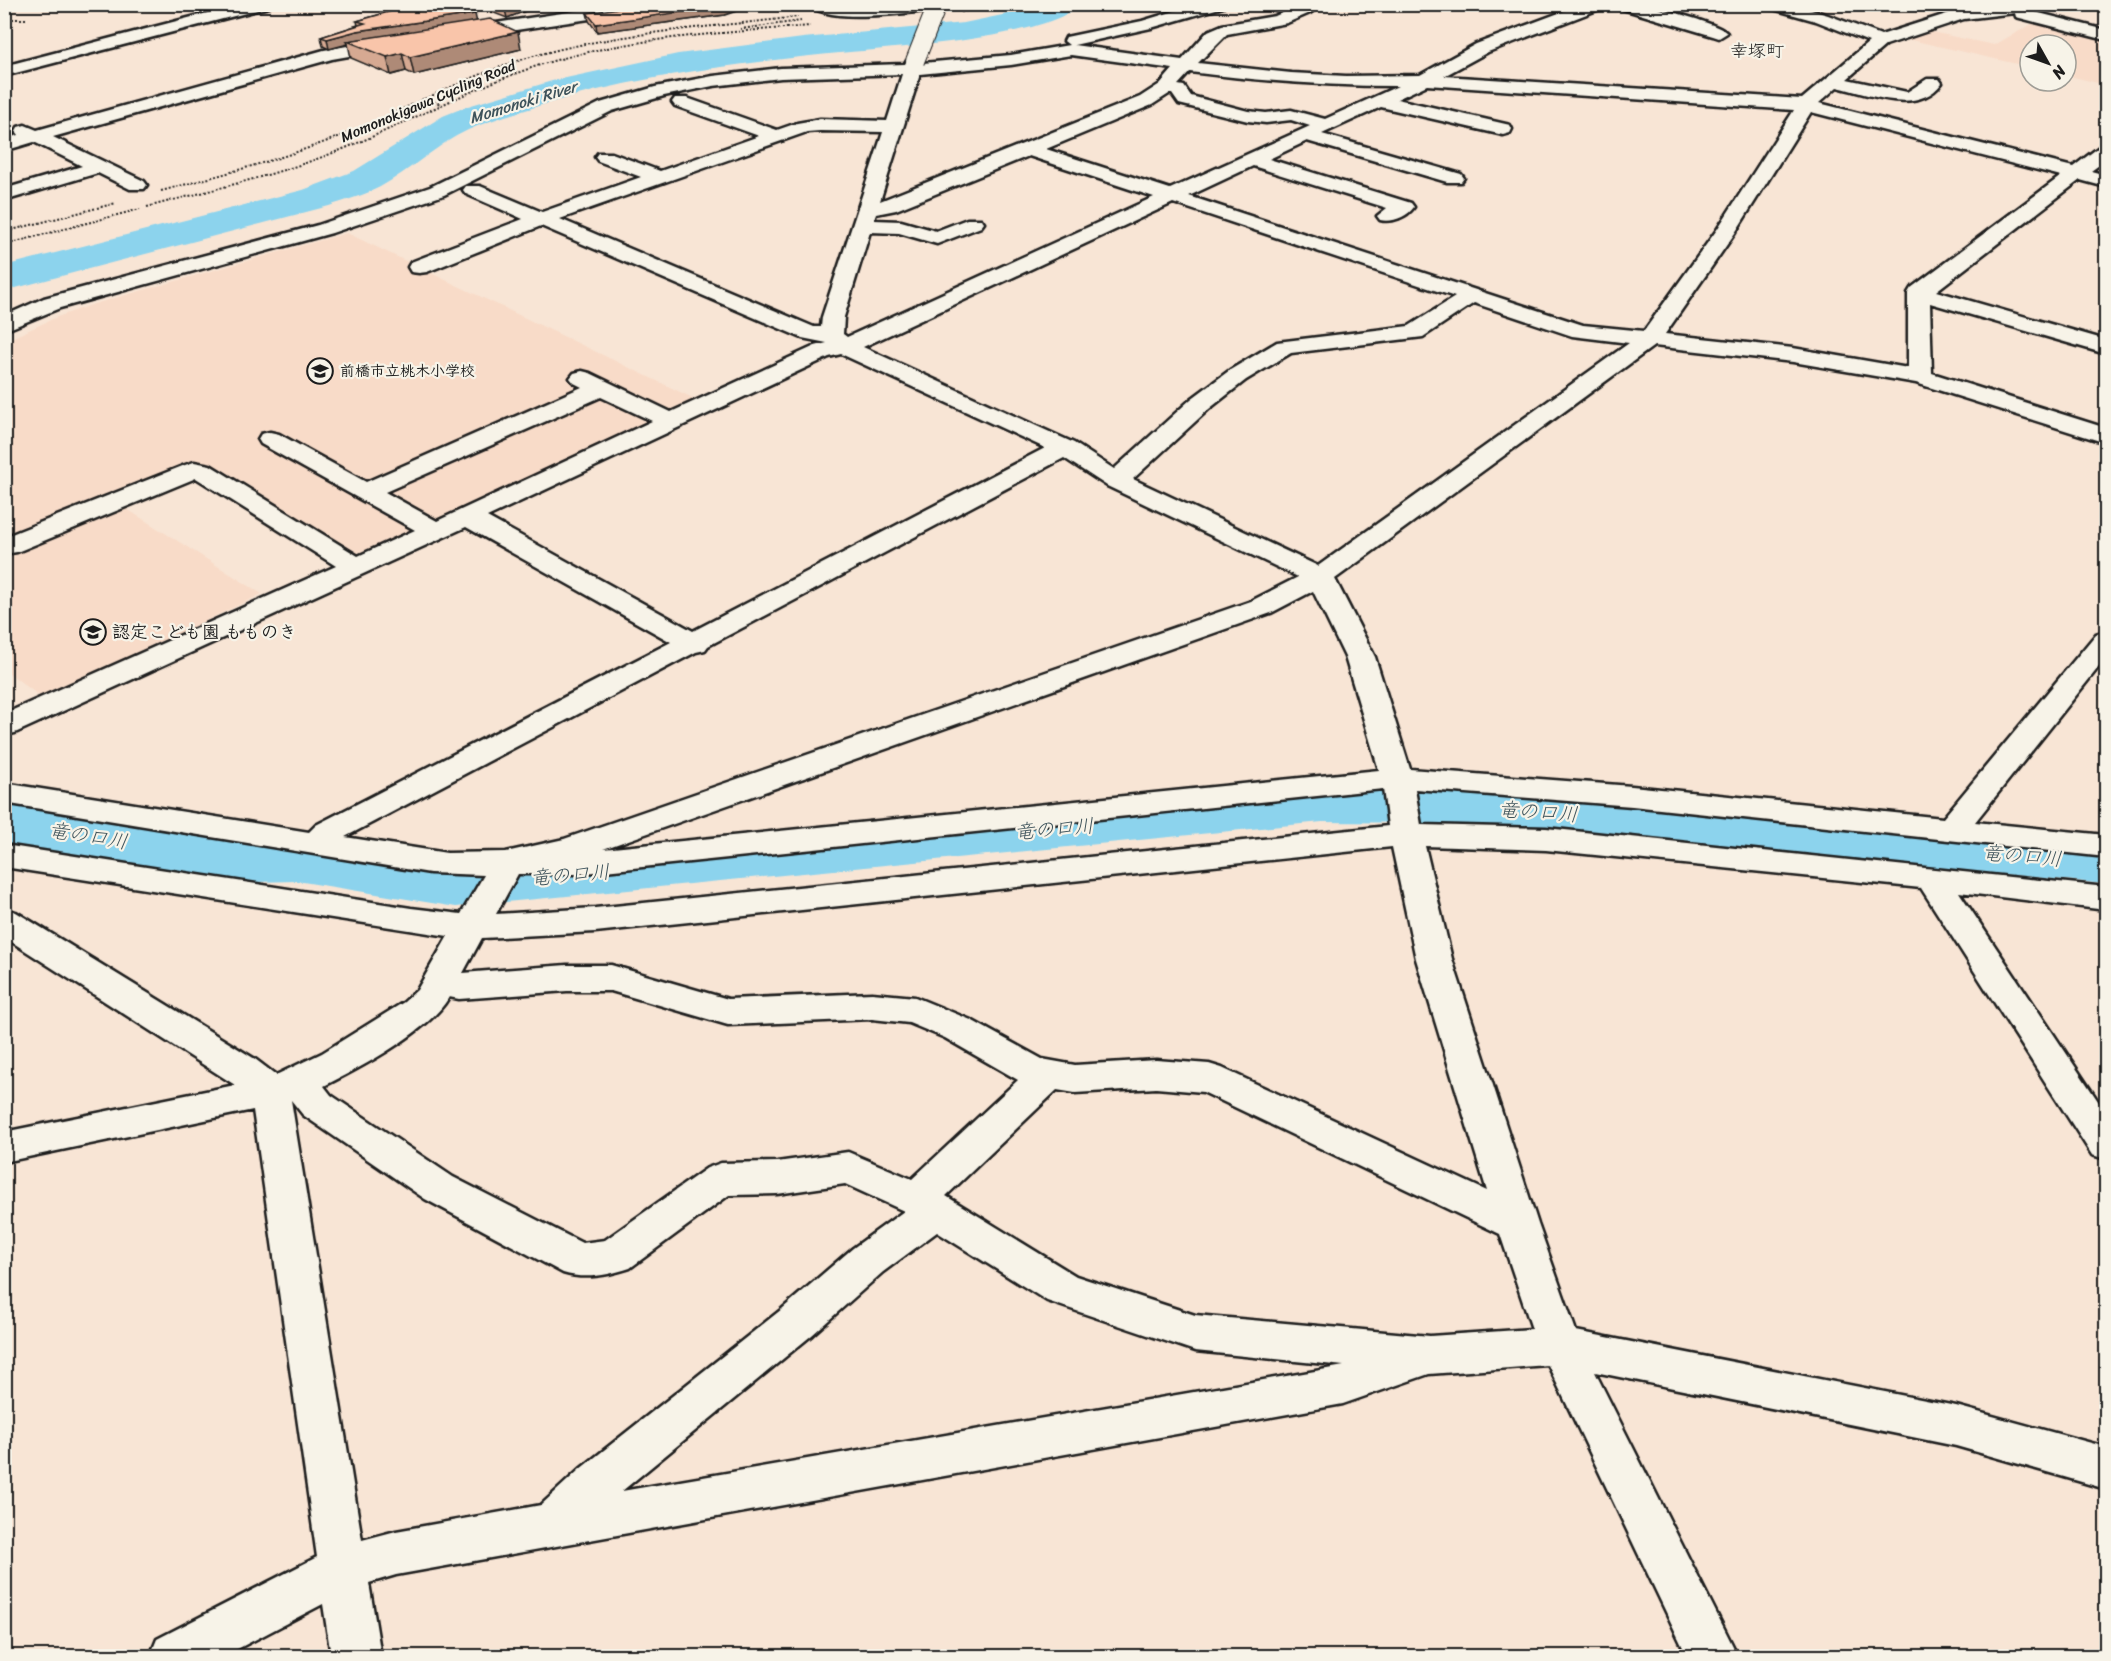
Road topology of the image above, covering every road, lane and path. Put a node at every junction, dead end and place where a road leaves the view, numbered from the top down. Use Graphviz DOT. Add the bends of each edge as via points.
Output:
graph roads {
  1 [pos="263,4"];
  2 [pos="546,4"];
  3 [pos="656,4"];
  4 [pos="851,4"];
  5 [pos="1012,4"];
  6 [pos="1217,4"];
  7 [pos="1315,4"];
  8 [pos="1599,4"];
  9 [pos="1622,4"];
  10 [pos="1772,4"];
  11 [pos="1982,4"];
  12 [pos="2054,4"];
  13 [pos="818,5"];
  14 [pos="937,6"];
  15 [pos="2000,10"];
  16 [pos="956,13"];
  17 [pos="479,15"];
  18 [pos="799,17"];
  19 [pos="4,19"];
  20 [pos="26,19"];
  21 [pos="806,20"];
  22 [pos="503,24"];
  23 [pos="814,25"];
  24 [pos="679,30"];
  25 [pos="1719,33"];
  26 [pos="716,34"];
  27 [pos="2106,35"];
  28 [pos="441,36"];
  29 [pos="684,38"];
  30 [pos="408,41"];
  31 [pos="1880,41"];
  32 [pos="924,66"];
  33 [pos="1184,66"];
  34 [pos="4,71"];
  35 [pos="1423,80"];
  36 [pos="1833,81"];
  37 [pos="1933,83"];
  38 [pos="1166,88"];
  39 [pos="1540,88"];
  40 [pos="421,99"];
  41 [pos="1380,101"];
  42 [pos="681,102"];
  43 [pos="1523,102"];
  44 [pos="442,104"];
  45 [pos="1806,105"];
  46 [pos="4,121"];
  47 [pos="1328,125"];
  48 [pos="895,127"];
  49 [pos="1503,129"];
  50 [pos="1306,135"];
  51 [pos="34,136"];
  52 [pos="775,136"];
  53 [pos="4,145"];
  54 [pos="1028,149"];
  55 [pos="2106,151"];
  56 [pos="605,157"];
  57 [pos="1253,160"];
  58 [pos="99,167"];
  59 [pos="2077,174"];
  60 [pos="658,177"];
  61 [pos="1454,178"];
  62 [pos="2106,181"];
  63 [pos="1327,182"];
  64 [pos="144,189"];
  65 [pos="473,190"];
  66 [pos="1303,194"];
  67 [pos="4,195"];
  68 [pos="1173,197"];
  69 [pos="120,202"];
  70 [pos="1387,216"];
  71 [pos="865,217"];
  72 [pos="541,219"];
  73 [pos="974,223"];
  74 [pos="4,232"];
  75 [pos="4,245"];
  76 [pos="420,267"];
  77 [pos="1919,293"];
  78 [pos="1471,296"];
  79 [pos="4,324"];
  80 [pos="1652,338"];
  81 [pos="838,341"];
  82 [pos="2106,347"];
  83 [pos="576,375"];
  84 [pos="1920,377"];
  85 [pos="601,388"];
  86 [pos="672,422"];
  87 [pos="2106,436"];
  88 [pos="270,439"];
  89 [pos="1065,448"];
  90 [pos="1116,481"];
  91 [pos="366,490"];
  92 [pos="467,517"];
  93 [pos="436,531"];
  94 [pos="7,546"];
  95 [pos="355,566"];
  96 [pos="1320,577"];
  97 [pos="2106,640"];
  98 [pos="695,644"];
  99 [pos="4,726"];
  100 [pos="1397,778"];
  101 [pos="4,793"];
  102 [pos="1951,830"];
  103 [pos="1406,835"];
  104 [pos="316,844"];
  105 [pos="2106,846"];
  106 [pos="4,856"];
  107 [pos="507,865"];
  108 [pos="1932,878"];
  109 [pos="2106,898"];
  110 [pos="4,920"];
  111 [pos="474,924"];
  112 [pos="440,983"];
  113 [pos="1048,1074"];
  114 [pos="285,1088"];
  115 [pos="2106,1144"];
  116 [pos="4,1147"];
  117 [pos="927,1205"];
  118 [pos="1517,1224"];
  119 [pos="1560,1346"];
  120 [pos="1430,1355"];
  121 [pos="2106,1468"];
  122 [pos="553,1525"];
  123 [pos="342,1569"];
  124 [pos="175,1656"];
  125 [pos="356,1656"];
  126 [pos="1713,1656"];
  1 -- 34 [label="street"];
  2 -- 22 [label="street"];
  3 -- 22 [label="street"];
  4 -- 13 [label="street"];
  5 -- 16 [label="path"];
  6 -- 32 [label="street" via="1127,30"];
  7 -- 33 [label="street" via="1272,22 1223,29"];
  8 -- 35 [label="street" via="1482,48"];
  9 -- 25 [label="street"];
  10 -- 31 [label="street"];
  11 -- 15 [label="street"];
  12 -- 15 [label="street"];
  13 -- 14 [label="street" via="839,11"];
  14 -- 32 [label="street, bridge"];
  15 -- 27 [label="street"];
  15 -- 31 [label="street" via="1962,14"];
  17 -- 22 [label="street"];
  18 -- 24 [label="path"];
  19 -- 20 [label="path"];
  21 -- 26 [label="path"];
  22 -- 28 [label="street"];
  23 -- 26 [label="path, Momonokigawa Cycling Road"];
  24 -- 29 [label="path"];
  24 -- 40 [label="path" via="541,54"];
  26 -- 29 [label="path, Momonokigawa Cycling Road"];
  29 -- 44 [label="path, Momonokigawa Cycling Road" via="571,56"];
  30 -- 51 [label="street" via="330,54"];
  31 -- 36 [label="street"];
  32 -- 33 [label="street" via="1011,60 1078,50"];
  32 -- 48 [label="street"];
  32 -- 79 [label="street" via="741,77 634,98 573,122 437,191 326,229 74,297"];
  33 -- 35 [label="street" via="1316,79"];
  33 -- 38 [label="street"];
  35 -- 39 [label="street"];
  35 -- 41 [label="street"];
  36 -- 37 [label="street" via="1907,97"];
  36 -- 45 [label="street"];
  38 -- 47 [label="street" via="1178,90 1185,100 1248,116 1291,115"];
  38 -- 54 [label="street" via="1146,101"];
  39 -- 43 [label="street"];
  39 -- 45 [label="street"];
  40 -- 44 [label="path"];
  40 -- 64 [label="path" via="349,133 255,166"];
  41 -- 47 [label="street"];
  41 -- 49 [label="street"];
  42 -- 52 [label="street"];
  44 -- 75 [label="path, Momonokigawa Cycling Road" via="301,164"];
  45 -- 59 [label="street"];
  45 -- 80 [label="street"];
  46 -- 51 [label="street"];
  47 -- 50 [label="street"];
  48 -- 52 [label="street" via="820,124"];
  48 -- 71 [label="street"];
  50 -- 57 [label="street"];
  50 -- 61 [label="street"];
  51 -- 53 [label="street"];
  51 -- 58 [label="street"];
  52 -- 60 [label="street"];
  54 -- 68 [label="street"];
  54 -- 71 [label="street"];
  55 -- 59 [label="street"];
  56 -- 60 [label="street"];
  57 -- 63 [label="street"];
  57 -- 68 [label="street"];
  58 -- 64 [label="street"];
  58 -- 67 [label="street"];
  59 -- 62 [label="street"];
  59 -- 77 [label="street"];
  60 -- 72 [label="street"];
  63 -- 66 [label="street"];
  63 -- 70 [label="street" via="1404,207"];
  65 -- 72 [label="street"];
  68 -- 78 [label="street"];
  68 -- 81 [label="street"];
  69 -- 74 [label="path"];
  71 -- 73 [label="street" via="937,238"];
  71 -- 81 [label="street" via="833,317"];
  72 -- 76 [label="street"];
  72 -- 81 [label="street" via="810,333"];
  77 -- 82 [label="street"];
  77 -- 84 [label="street"];
  78 -- 80 [label="street" via="1580,331"];
  78 -- 90 [label="street" via="1415,332 1285,347 1200,404"];
  80 -- 84 [label="street" via="1793,355"];
  80 -- 96 [label="street"];
  81 -- 86 [label="street"];
  81 -- 89 [label="street"];
  83 -- 85 [label="street"];
  84 -- 87 [label="street"];
  85 -- 86 [label="street"];
  85 -- 91 [label="street"];
  86 -- 92 [label="street"];
  88 -- 91 [label="street"];
  89 -- 90 [label="street"];
  89 -- 98 [label="street"];
  90 -- 96 [label="street"];
  91 -- 93 [label="street"];
  92 -- 93 [label="street"];
  92 -- 98 [label="street"];
  93 -- 95 [label="street"];
  94 -- 95 [label="street" via="201,470"];
  95 -- 99 [label="street"];
  96 -- 100 [label="street" via="1360,657"];
  96 -- 107 [label="street" via="1261,607 609,836"];
  97 -- 102 [label="street"];
  98 -- 104 [label="street" via="328,833"];
  100 -- 102 [label="street" via="1632,796"];
  100 -- 103 [label="street"];
  100 -- 107 [label="street" via="609,860"];
  101 -- 104 [label="street"];
  102 -- 105 [label="street"];
  103 -- 108 [label="street" via="1546,840"];
  103 -- 111 [label="street" via="595,920"];
  103 -- 118 [label="street" via="1434,959"];
  104 -- 107 [label="street" via="447,864"];
  106 -- 111 [label="street" via="411,920"];
  107 -- 111 [label="street"];
  108 -- 109 [label="street"];
  108 -- 115 [label="street"];
  110 -- 114 [label="street" via="242,1069"];
  111 -- 112 [label="street"];
  112 -- 113 [label="street" via="459,986 612,978 728,1012 872,1006 915,1010 1033,1071"];
  112 -- 114 [label="street" via="416,1014"];
  113 -- 117 [label="street"];
  113 -- 118 [label="street" via="1075,1079 1156,1074 1209,1078"];
  114 -- 116 [label="street"];
  114 -- 117 [label="street" via="317,1105 439,1188 578,1261 615,1256 721,1179 777,1178 848,1168"];
  114 -- 123 [label="street"];
  117 -- 120 [label="street" via="1062,1289 1195,1333"];
  117 -- 122 [label="street" via="797,1322 596,1484"];
  118 -- 119 [label="street"];
  119 -- 120 [label="street"];
  119 -- 121 [label="street" via="1956,1426"];
  119 -- 126 [label="street"];
  120 -- 122 [label="street" via="1343,1385"];
  122 -- 123 [label="street" via="396,1553"];
  123 -- 124 [label="street"];
  123 -- 125 [label="street"];
}
